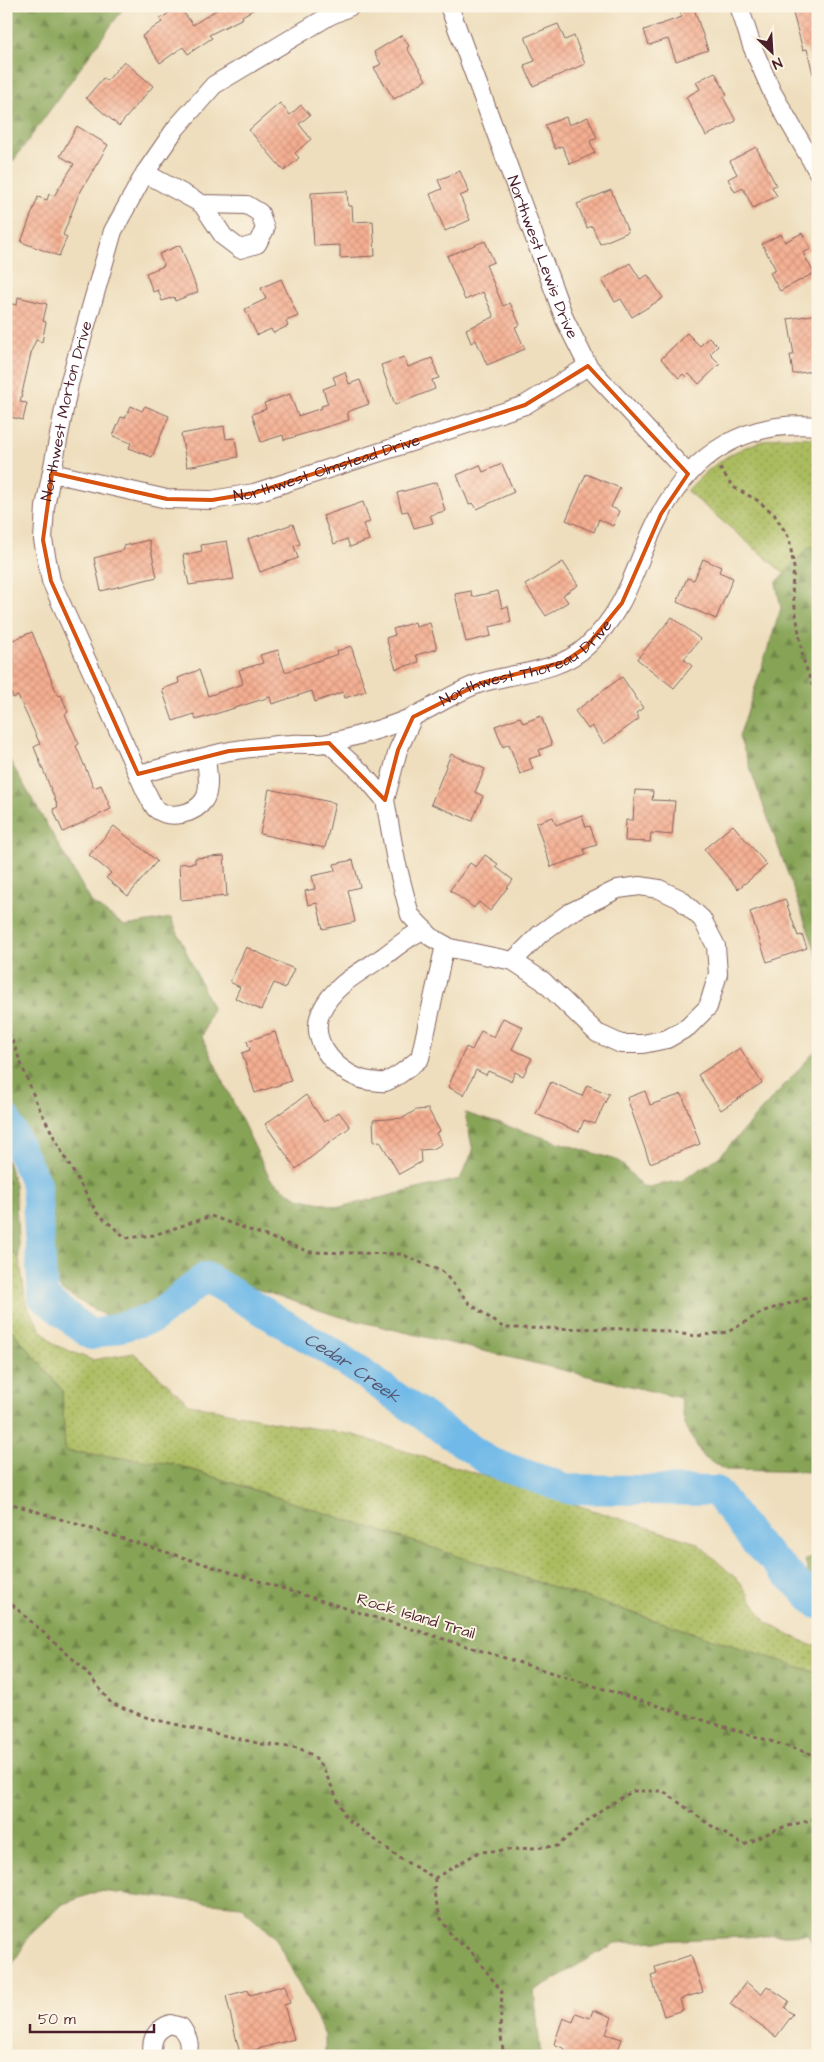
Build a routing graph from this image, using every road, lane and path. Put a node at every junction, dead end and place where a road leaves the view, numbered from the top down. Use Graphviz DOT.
graph roads {
  1 [pos="350,6"];
  2 [pos="449,6"];
  3 [pos="739,6"];
  4 [pos="818,172"];
  5 [pos="145,173"];
  6 [pos="202,204"];
  7 [pos="588,366"];
  8 [pos="818,426"];
  9 [pos="719,467"];
  10 [pos="52,473"];
  11 [pos="688,474"];
  12 [pos="818,701"];
  13 [pos="413,717"];
  14 [pos="329,743"];
  15 [pos="206,757"];
  16 [pos="138,774"];
  17 [pos="385,800"];
  18 [pos="425,930"];
  19 [pos="445,944"];
  20 [pos="513,962"];
  21 [pos="6,1025"];
  22 [pos="818,1295"];
  23 [pos="6,1502"];
  24 [pos="6,1599"];
  25 [pos="818,1756"];
  26 [pos="818,1818"];
  27 [pos="435,1878"];
  28 [pos="153,2056"];
  29 [pos="187,2056"];
  30 [pos="504,2056"];
  1 -- 5 [label="street, Northwest Morton Drive"];
  2 -- 7 [label="street, Northwest Lewis Drive"];
  3 -- 4 [label="street"];
  5 -- 6 [label="street"];
  5 -- 10 [label="street, Northwest Morton Drive"];
  7 -- 10 [label="street, Northwest Olmstead Drive"];
  7 -- 11 [label="street, Northwest Lewis Drive"];
  8 -- 11 [label="street, Northwest Thoreau Drive"];
  9 -- 12 [label="path"];
  10 -- 16 [label="street, Northwest Morton Drive"];
  11 -- 13 [label="street, Northwest Thoreau Drive"];
  13 -- 14 [label="street, Northwest Thoreau Drive"];
  13 -- 17 [label="street"];
  14 -- 15 [label="street, Northwest Thoreau Drive"];
  14 -- 17 [label="street"];
  15 -- 16 [label="street, Northwest Thoreau Drive"];
  15 -- 16 [label="street, Northwest Morton Drive"];
  17 -- 18 [label="street"];
  18 -- 19 [label="street"];
  18 -- 19 [label="street"];
  19 -- 20 [label="street"];
  20 -- 20 [label="street"];
  21 -- 22 [label="path"];
  23 -- 25 [label="path, Rock Island Trail"];
  24 -- 27 [label="path"];
  26 -- 27 [label="path"];
  27 -- 30 [label="path"];
  28 -- 29 [label="street"];
}
